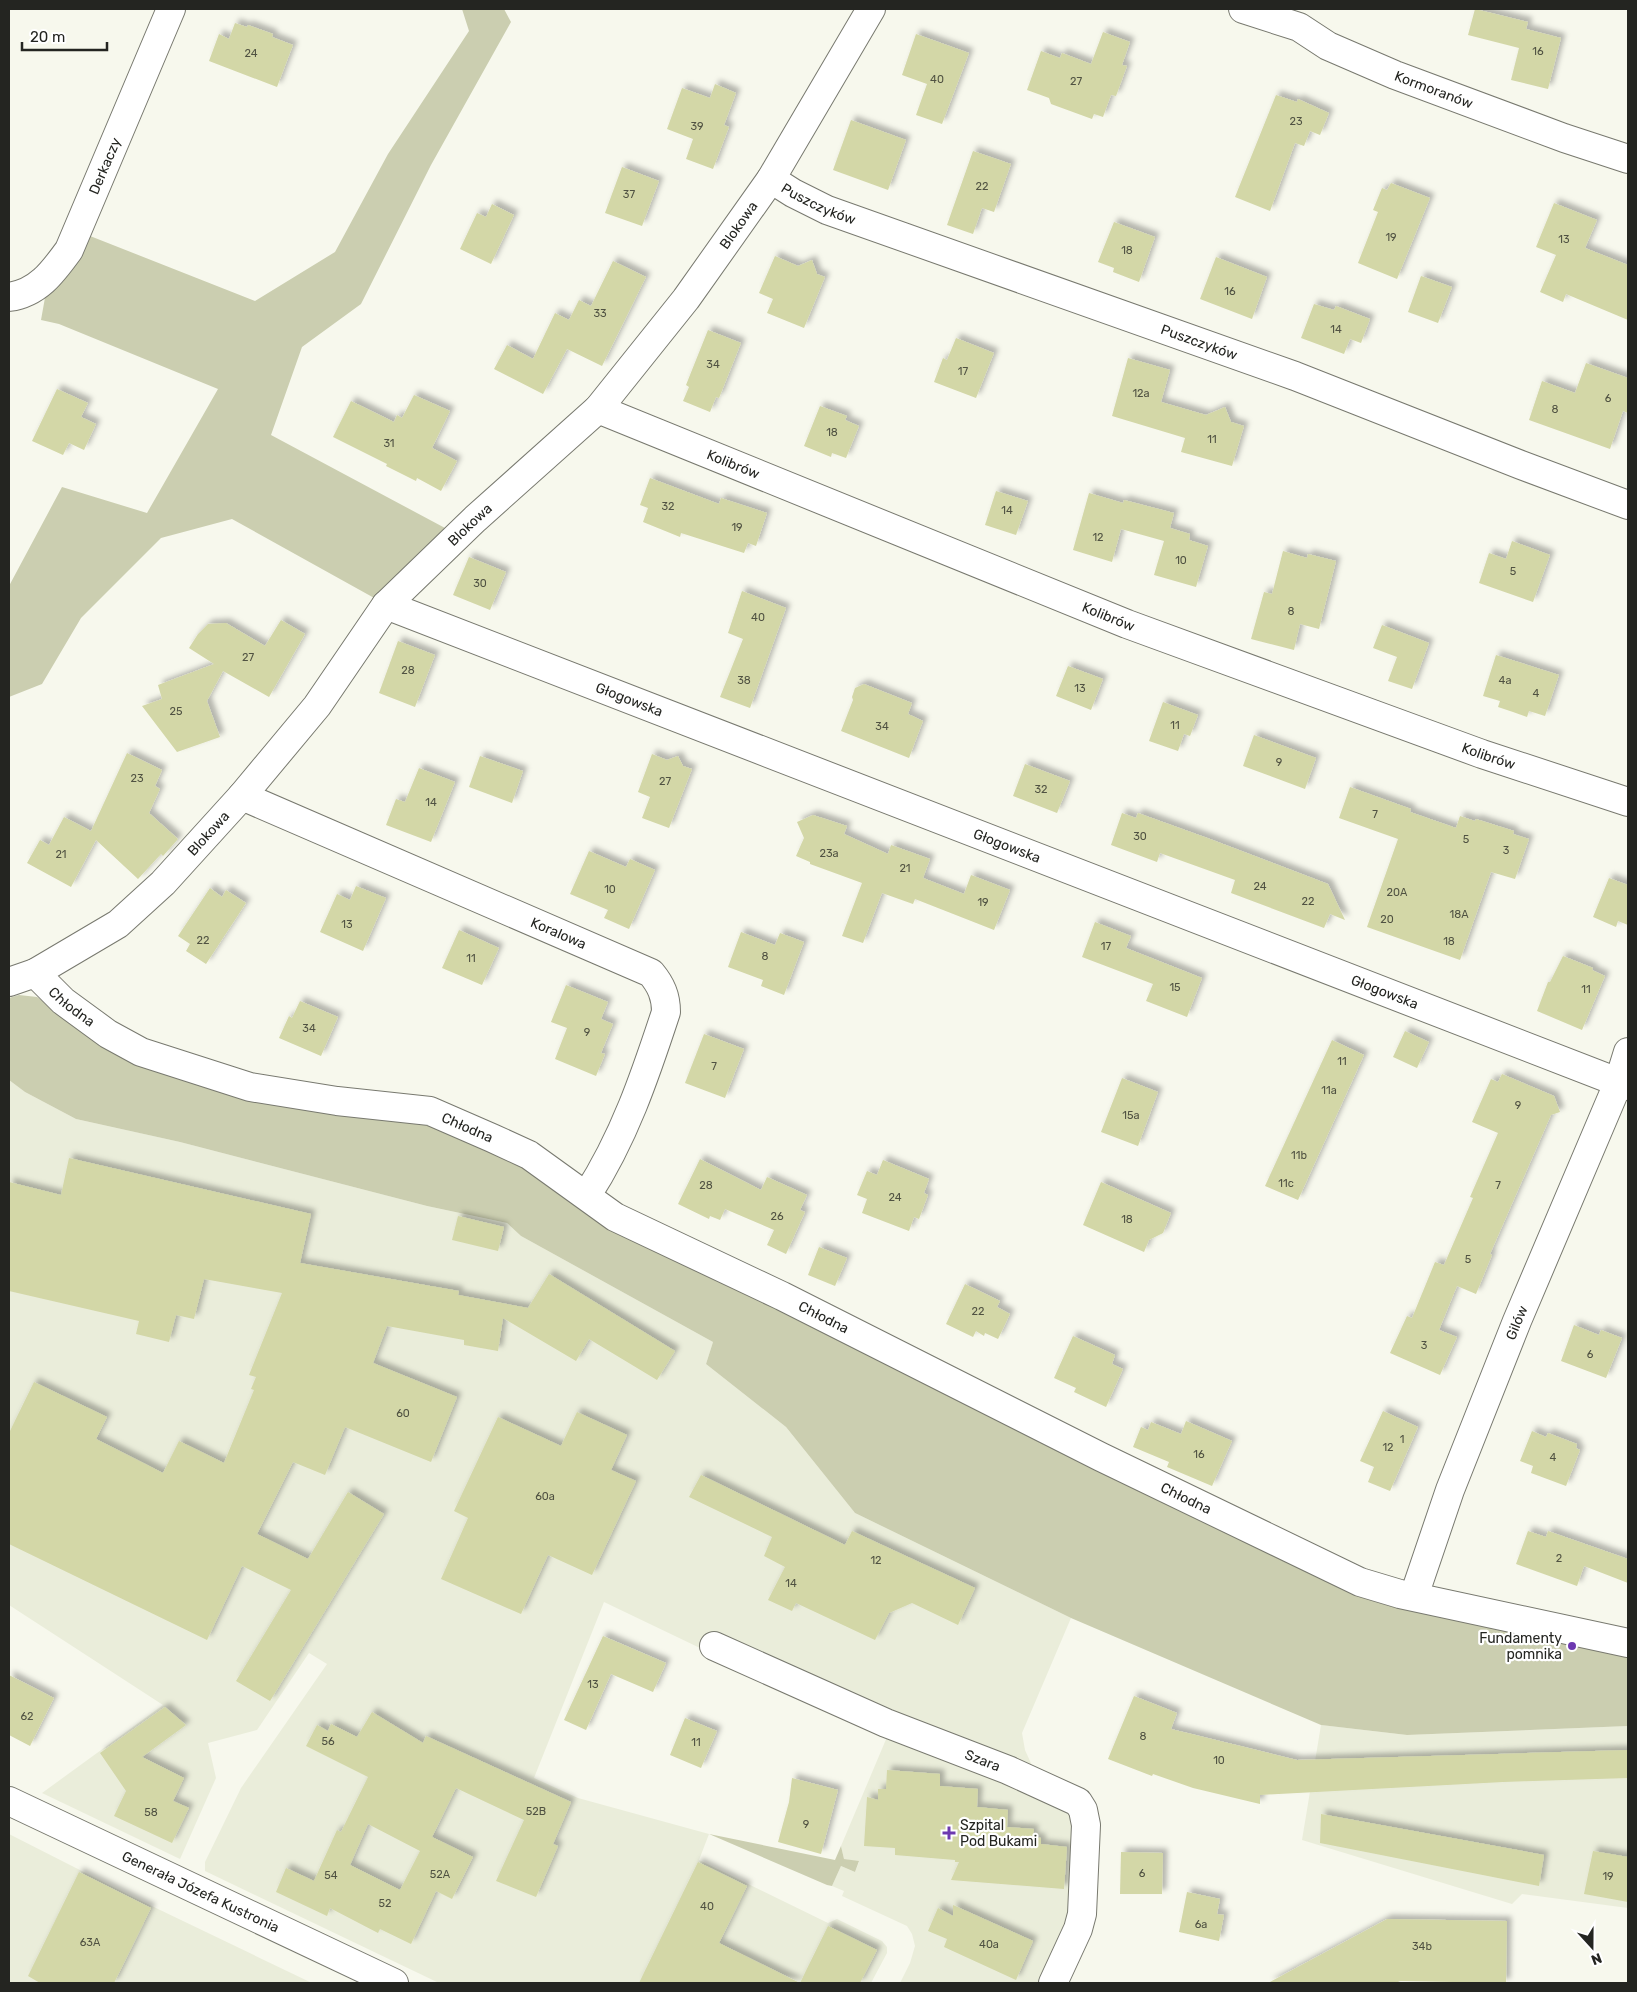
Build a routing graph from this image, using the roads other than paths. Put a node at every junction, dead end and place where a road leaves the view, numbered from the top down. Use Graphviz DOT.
graph roads {
  1 [pos="171,9"];
  2 [pos="871,9"];
  3 [pos="1243,9"];
  4 [pos="1302,18"];
  5 [pos="1628,159"];
  6 [pos="771,179"];
  7 [pos="9,297"];
  8 [pos="598,409"];
  9 [pos="1628,505"];
  10 [pos="386,605"];
  11 [pos="242,796"];
  12 [pos="1628,802"];
  13 [pos="36,973"];
  14 [pos="9,982"];
  15 [pos="1628,1052"];
  16 [pos="1624,1084"];
  17 [pos="587,1195"];
  18 [pos="1414,1596"];
  19 [pos="1628,1643"];
  20 [pos="714,1646"];
  21 [pos="9,1801"];
  22 [pos="394,1983"];
  23 [pos="1053,1983"];
  1 -- 7 [label="street, Derkaczy"];
  2 -- 6 [label="street, Blokowa"];
  3 -- 4 [label="street, Kormoranów"];
  4 -- 5 [label="street, Kormoranów"];
  6 -- 8 [label="street, Blokowa"];
  6 -- 9 [label="street, Puszczyków"];
  8 -- 10 [label="street, Blokowa"];
  8 -- 12 [label="street, Kolibrów"];
  10 -- 11 [label="street, Blokowa"];
  10 -- 16 [label="street, Głogowska"];
  11 -- 13 [label="street, Blokowa"];
  11 -- 17 [label="street, Koralowa"];
  13 -- 14 [label="street, Blokowa"];
  13 -- 17 [label="street, Chłodna"];
  15 -- 16 [label="street, Gilów"];
  16 -- 18 [label="street, Gilów"];
  17 -- 18 [label="street, Chłodna"];
  18 -- 19 [label="street, Chłodna"];
  20 -- 23 [label="street, Szara"];
  21 -- 22 [label="street, Generała Józefa Kustronia"];
}
